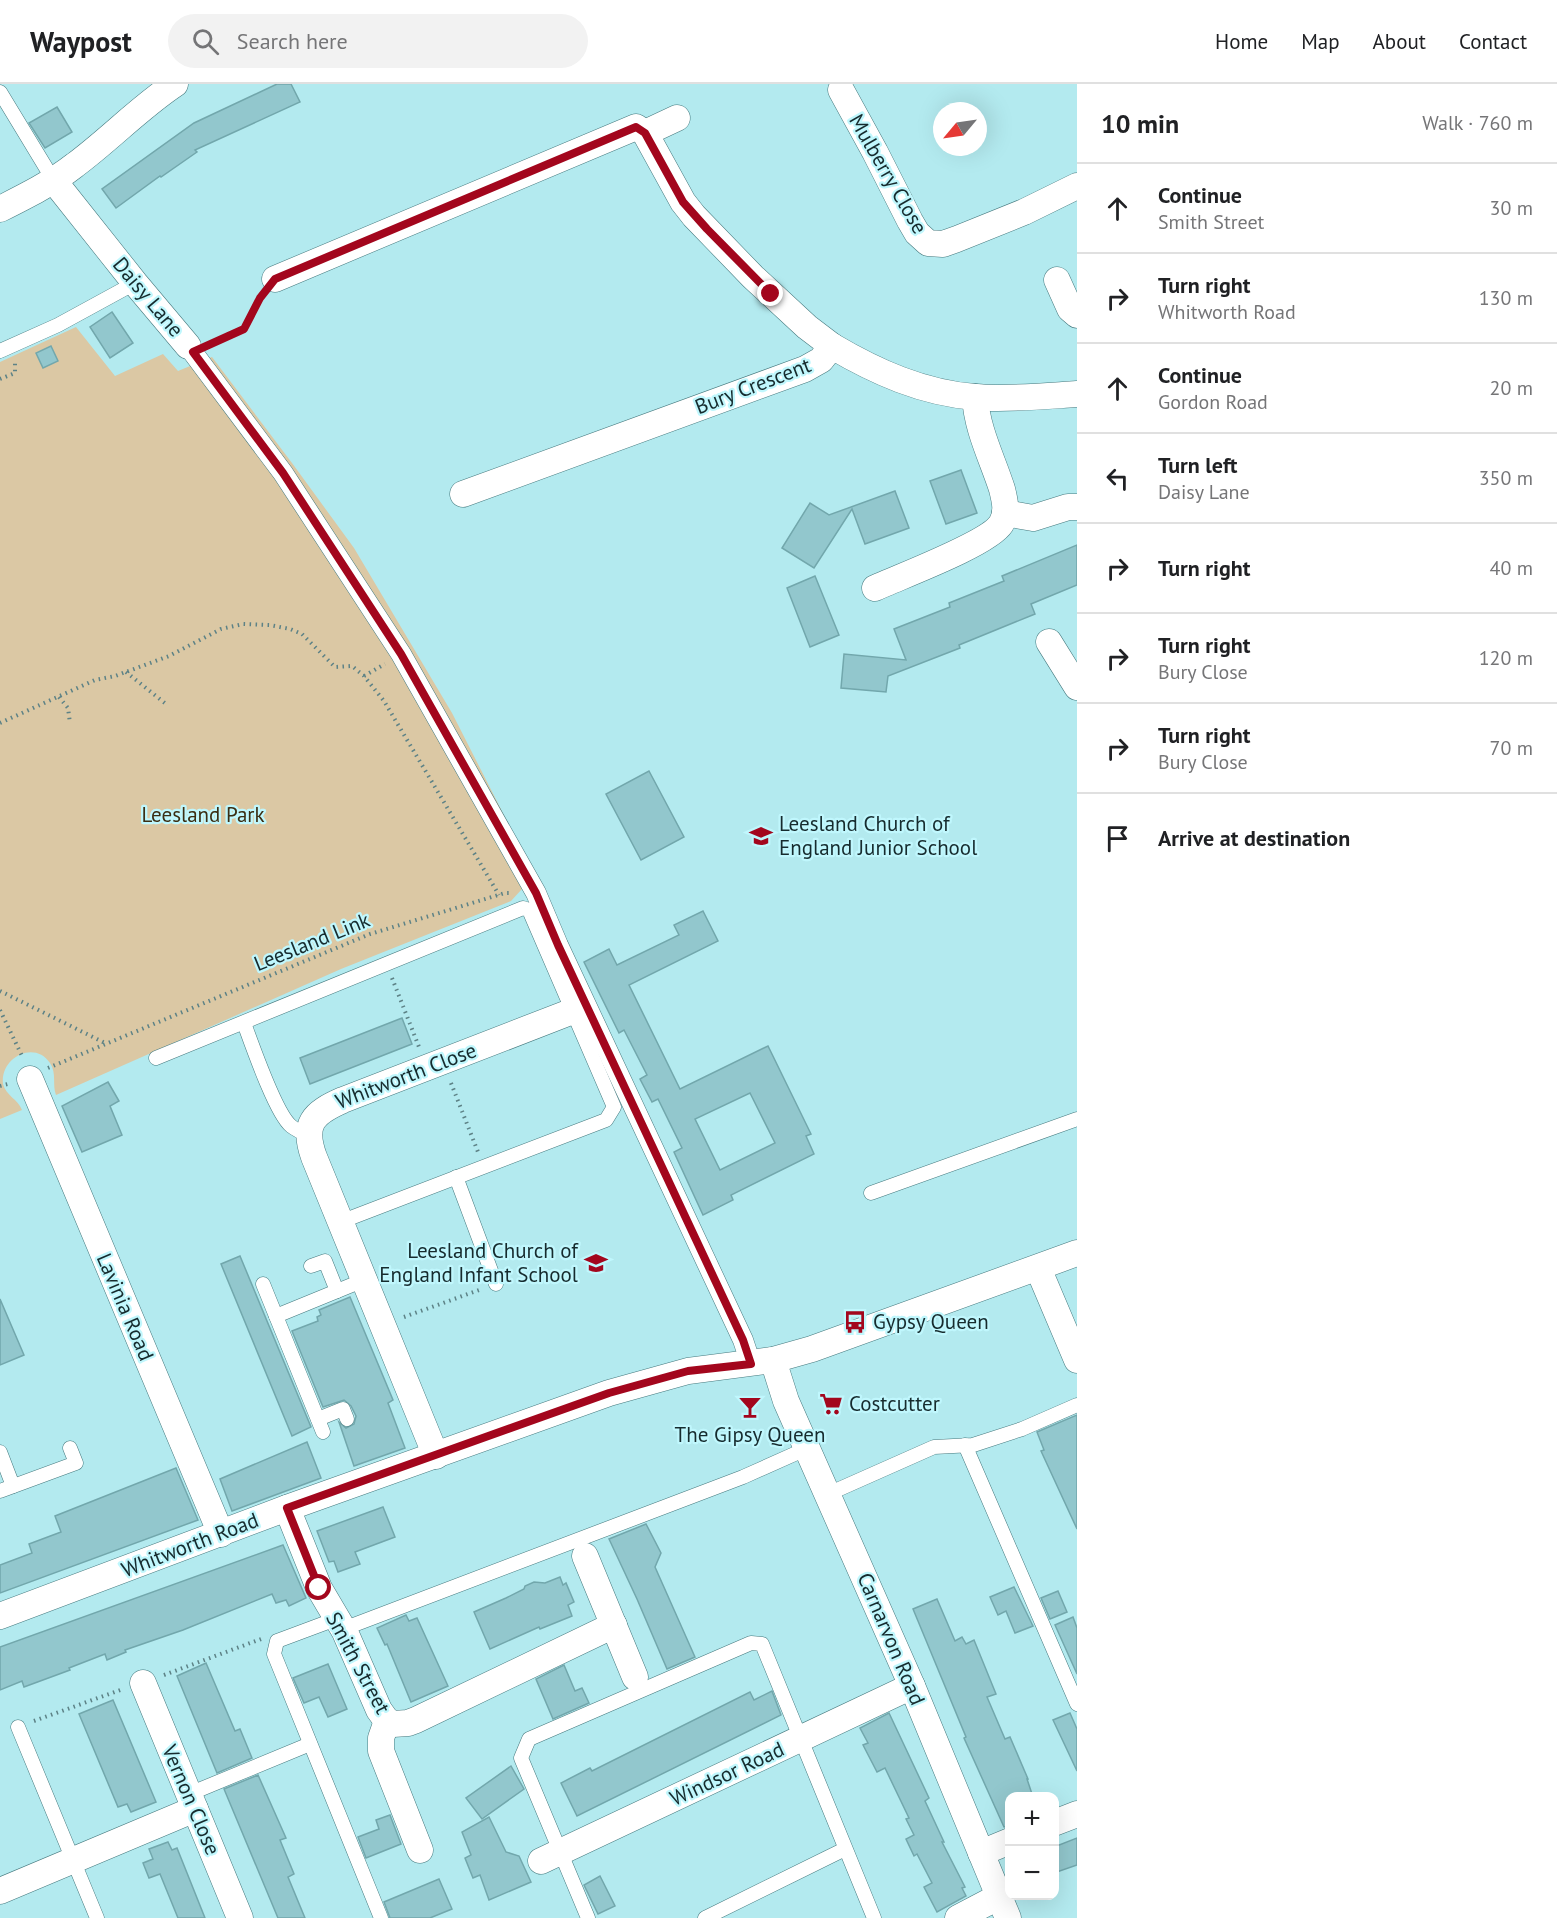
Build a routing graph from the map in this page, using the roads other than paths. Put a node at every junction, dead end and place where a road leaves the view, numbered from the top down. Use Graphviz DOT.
graph roads {
  1 [pos="175,84"];
  2 [pos="841,90"];
  3 [pos="0,92"];
  4 [pos="677,118"];
  5 [pos="645,133"];
  6 [pos="54,181"];
  7 [pos="1077,186"];
  8 [pos="0,209"];
  9 [pos="275,279"];
  10 [pos="1057,280"];
  11 [pos="135,283"];
  12 [pos="1077,315"];
  13 [pos="832,346"];
  14 [pos="191,349"];
  15 [pos="0,351"];
  16 [pos="1077,394"];
  17 [pos="975,397"];
  18 [pos="464,494"];
  19 [pos="1077,507"];
  20 [pos="1005,513"];
  21 [pos="875,588"];
  22 [pos="1049,642"];
  23 [pos="1077,687"];
  24 [pos="573,1011"];
  25 [pos="244,1023"];
  26 [pos="156,1058"];
  27 [pos="30,1079"];
  28 [pos="1077,1119"];
  29 [pos="308,1135"];
  30 [pos="456,1177"];
  31 [pos="871,1193"];
  32 [pos="340,1222"];
  33 [pos="1077,1253"];
  34 [pos="311,1266"];
  35 [pos="1038,1268"];
  36 [pos="364,1280"];
  37 [pos="263,1284"];
  38 [pos="496,1284"];
  39 [pos="337,1291"];
  40 [pos="276,1316"];
  41 [pos="1077,1360"];
  42 [pos="762,1362"];
  43 [pos="1077,1405"];
  44 [pos="347,1419"];
  45 [pos="965,1445"];
  46 [pos="70,1448"];
  47 [pos="808,1449"];
  48 [pos="0,1452"];
  49 [pos="436,1456"];
  50 [pos="7,1489"];
  51 [pos="828,1494"];
  52 [pos="287,1508"];
  53 [pos="221,1534"];
  54 [pos="585,1556"];
  55 [pos="0,1616"];
  56 [pos="339,1624"];
  57 [pos="614,1625"];
  58 [pos="635,1677"];
  59 [pos="143,1683"];
  60 [pos="912,1686"];
  61 [pos="1077,1704"];
  62 [pos="387,1721"];
  63 [pos="18,1727"];
  64 [pos="801,1738"];
  65 [pos="310,1744"];
  66 [pos="192,1802"];
  67 [pos="1077,1814"];
  68 [pos="1059,1821"];
  69 [pos="1005,1843"];
  70 [pos="845,1849"];
  71 [pos="420,1850"];
  72 [pos="981,1853"];
  73 [pos="552,1856"];
  74 [pos="72,1861"];
  75 [pos="0,1891"];
  76 [pos="1003,1907"];
  77 [pos="97,1918"];
  78 [pos="240,1918"];
  79 [pos="381,1918"];
  80 [pos="588,1918"];
  81 [pos="705,1918"];
  82 [pos="874,1918"];
  83 [pos="958,1918"];
  1 -- 6 [label="street"];
  2 -- 7 [label="street, Mulberry Close"];
  3 -- 6 [label="lane"];
  4 -- 5 [label="street"];
  5 -- 9 [label="street"];
  5 -- 13 [label="street"];
  6 -- 8 [label="street"];
  6 -- 11 [label="street, Daisy Lane"];
  10 -- 12 [label="street"];
  11 -- 14 [label="street, Daisy Lane"];
  11 -- 15 [label="lane"];
  13 -- 17 [label="street, Bury Crescent"];
  13 -- 18 [label="street, Bury Crescent"];
  14 -- 42 [label="street, Daisy Lane"];
  16 -- 17 [label="street, Bury Crescent"];
  17 -- 20 [label="street"];
  19 -- 20 [label="street"];
  20 -- 21 [label="street"];
  22 -- 23 [label="street"];
  24 -- 25 [label="lane"];
  24 -- 29 [label="street, Whitworth Close"];
  24 -- 30 [label="lane"];
  25 -- 26 [label="lane"];
  25 -- 29 [label="lane"];
  27 -- 53 [label="street, Lavinia Road"];
  28 -- 31 [label="lane"];
  29 -- 32 [label="street"];
  30 -- 32 [label="lane"];
  30 -- 38 [label="lane"];
  32 -- 36 [label="street"];
  33 -- 35 [label="street, Whitworth Road"];
  34 -- 39 [label="lane"];
  35 -- 41 [label="street"];
  35 -- 42 [label="street, Whitworth Road"];
  36 -- 39 [label="lane"];
  36 -- 49 [label="street"];
  37 -- 40 [label="lane"];
  39 -- 40 [label="lane"];
  40 -- 44 [label="lane"];
  42 -- 47 [label="street, Carnarvon Road"];
  42 -- 49 [label="street, Whitworth Road"];
  43 -- 45 [label="lane"];
  45 -- 51 [label="lane"];
  45 -- 61 [label="lane"];
  46 -- 50 [label="lane"];
  47 -- 51 [label="street, Carnarvon Road"];
  47 -- 56 [label="lane"];
  48 -- 50 [label="lane"];
  49 -- 52 [label="street, Whitworth Road"];
  51 -- 60 [label="street, Carnarvon Road"];
  52 -- 53 [label="street, Whitworth Road"];
  52 -- 56 [label="street, Smith Street"];
  53 -- 55 [label="street, Whitworth Road"];
  54 -- 57 [label="street"];
  56 -- 62 [label="street, Smith Street"];
  56 -- 65 [label="lane"];
  57 -- 58 [label="street"];
  57 -- 62 [label="street, Smith Street"];
  59 -- 66 [label="street, Vernon Close"];
  60 -- 64 [label="street, Windsor Road"];
  60 -- 72 [label="street, Carnarvon Road"];
  62 -- 71 [label="street"];
  63 -- 74 [label="lane"];
  64 -- 70 [label="lane"];
  64 -- 73 [label="street, Windsor Road"];
  64 -- 73 [label="lane"];
  65 -- 66 [label="lane"];
  65 -- 79 [label="lane"];
  66 -- 74 [label="street"];
  66 -- 78 [label="street, Vernon Close"];
  67 -- 68 [label="street"];
  69 -- 72 [label="street"];
  70 -- 81 [label="lane"];
  70 -- 82 [label="lane"];
  72 -- 76 [label="street, Carnarvon Road"];
  73 -- 80 [label="lane"];
  74 -- 75 [label="street"];
  74 -- 77 [label="lane"];
  76 -- 83 [label="street"];
}
